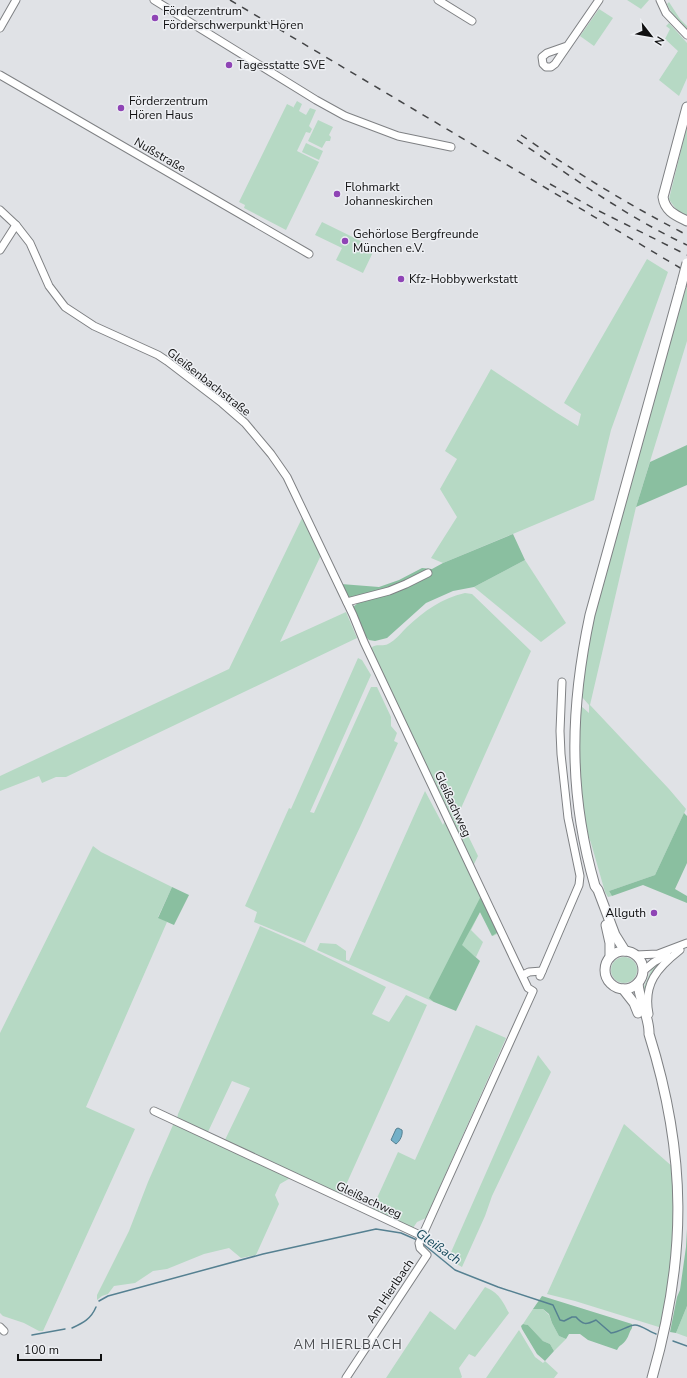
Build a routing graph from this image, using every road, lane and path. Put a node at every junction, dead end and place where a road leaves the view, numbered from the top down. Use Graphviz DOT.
graph roads {
  1 [pos="16,0"];
  2 [pos="154,0"];
  3 [pos="438,0"];
  4 [pos="598,0"];
  5 [pos="660,0"];
  6 [pos="472,21"];
  7 [pos="0,28"];
  8 [pos="687,35"];
  9 [pos="567,46"];
  10 [pos="0,75"];
  11 [pos="687,107"];
  12 [pos="450,147"];
  13 [pos="0,210"];
  14 [pos="687,221"];
  15 [pos="16,225"];
  16 [pos="0,250"];
  17 [pos="309,254"];
  18 [pos="687,263"];
  19 [pos="428,573"];
  20 [pos="347,602"];
  21 [pos="364,642"];
  22 [pos="562,682"];
  23 [pos="595,886"];
  24 [pos="687,943"];
  25 [pos="687,947"];
  26 [pos="680,950"];
  27 [pos="625,951"];
  28 [pos="636,955"];
  29 [pos="610,957"];
  30 [pos="643,971"];
  31 [pos="523,975"];
  32 [pos="638,983"];
  33 [pos="623,989"];
  34 [pos="649,1031"];
  35 [pos="154,1111"];
  36 [pos="421,1240"];
  37 [pos="346,1378"];
  38 [pos="652,1378"];
  1 -- 7 [label="street"];
  2 -- 12 [label="street"];
  3 -- 6 [label="street"];
  4 -- 9 [label="street"];
  5 -- 8 [label="street"];
  10 -- 17 [label="street, Nußstraße"];
  11 -- 14 [label="main road"];
  13 -- 15 [label="street, Gleißenbachstraße"];
  15 -- 16 [label="street"];
  15 -- 20 [label="street, Gleißenbachstraße"];
  18 -- 23 [label="main road, bridge"];
  19 -- 20 [label="street"];
  20 -- 21 [label="street, Gleißenbachstraße"];
  21 -- 31 [label="street, Gleißachweg"];
  22 -- 31 [label="street"];
  23 -- 27 [label="main road"];
  23 -- 29 [label="main road"];
  24 -- 28 [label="street"];
  25 -- 26 [label="street"];
  26 -- 30 [label="street"];
  26 -- 34 [label="street"];
  27 -- 28 [label="main road"];
  27 -- 29 [label="main road"];
  28 -- 30 [label="main road"];
  29 -- 33 [label="main road"];
  30 -- 32 [label="main road"];
  31 -- 36 [label="street, Gleißachweg"];
  32 -- 33 [label="main road"];
  32 -- 34 [label="main road"];
  33 -- 34 [label="main road"];
  34 -- 38 [label="main road"];
  35 -- 36 [label="street, Gleißachweg"];
  36 -- 37 [label="street, Am Hierlbach"];
}
